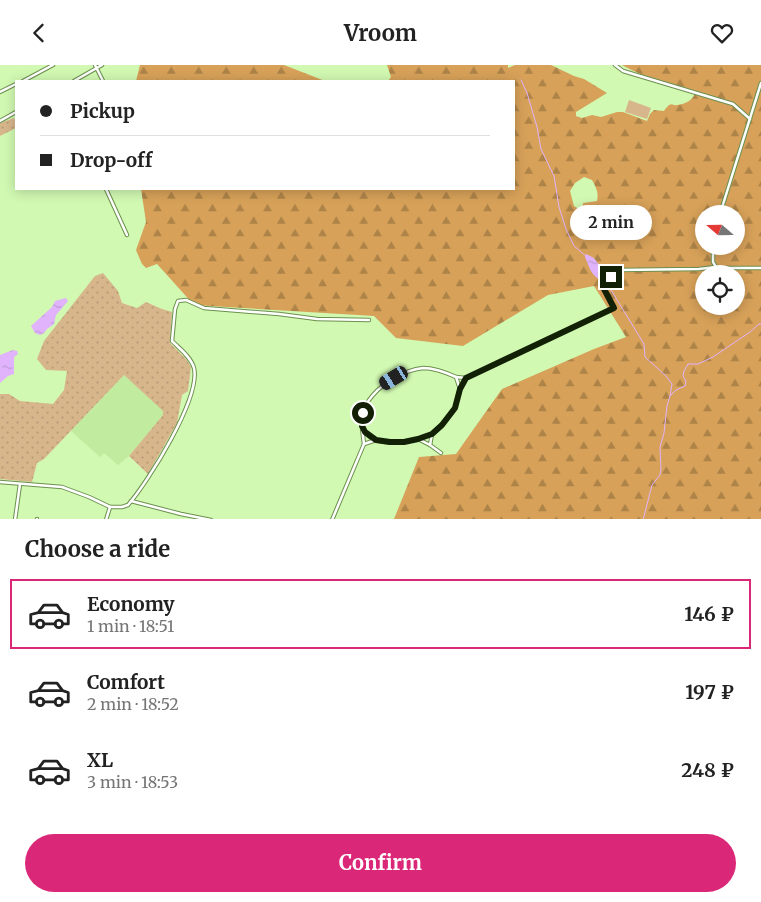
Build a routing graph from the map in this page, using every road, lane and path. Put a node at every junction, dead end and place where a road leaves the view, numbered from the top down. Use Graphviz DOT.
graph roads {
  1 [pos="53,65"];
  2 [pos="102,65"];
  3 [pos="615,65"];
  4 [pos="96,67"];
  5 [pos="25,80"];
  6 [pos="76,80"];
  7 [pos="102,80"];
  8 [pos="761,83"];
  9 [pos="15,84"];
  10 [pos="0,92"];
  11 [pos="15,113"];
  12 [pos="750,119"];
  13 [pos="0,121"];
  14 [pos="106,190"];
  15 [pos="723,205"];
  16 [pos="127,235"];
  17 [pos="745,268"];
  18 [pos="761,268"];
  19 [pos="695,269"];
  20 [pos="369,320"];
  21 [pos="456,377"];
  22 [pos="466,378"];
  23 [pos="460,389"];
  24 [pos="362,426"];
  25 [pos="432,434"];
  26 [pos="418,439"];
  27 [pos="376,440"];
  28 [pos="364,444"];
  29 [pos="430,445"];
  30 [pos="441,453"];
  31 [pos="0,482"];
  32 [pos="20,484"];
  33 [pos="131,501"];
  34 [pos="110,507"];
  35 [pos="180,514"];
  36 [pos="15,519"];
  37 [pos="106,519"];
  38 [pos="180,519"];
  39 [pos="211,519"];
  40 [pos="332,519"];
  1 -- 5 [label="street"];
  2 -- 4 [label="street"];
  3 -- 12 [label="street"];
  4 -- 6 [label="street"];
  4 -- 7 [label="street"];
  8 -- 12 [label="street"];
  9 -- 10 [label="street"];
  11 -- 13 [label="street"];
  12 -- 15 [label="street"];
  14 -- 16 [label="street"];
  17 -- 18 [label="street"];
  19 -- 22 [label="street"];
  20 -- 33 [label="street"];
  21 -- 22 [label="street"];
  21 -- 23 [label="street"];
  21 -- 24 [label="street"];
  22 -- 23 [label="street"];
  23 -- 25 [label="street"];
  24 -- 27 [label="street"];
  24 -- 28 [label="street"];
  25 -- 26 [label="street"];
  25 -- 29 [label="street"];
  26 -- 27 [label="street"];
  26 -- 29 [label="street"];
  27 -- 28 [label="street"];
  28 -- 40 [label="street"];
  29 -- 30 [label="street"];
  31 -- 32 [label="street"];
  32 -- 34 [label="street"];
  32 -- 36 [label="street"];
  33 -- 34 [label="street"];
  33 -- 35 [label="street"];
  34 -- 37 [label="street"];
  35 -- 38 [label="street"];
  35 -- 39 [label="street"];
}
